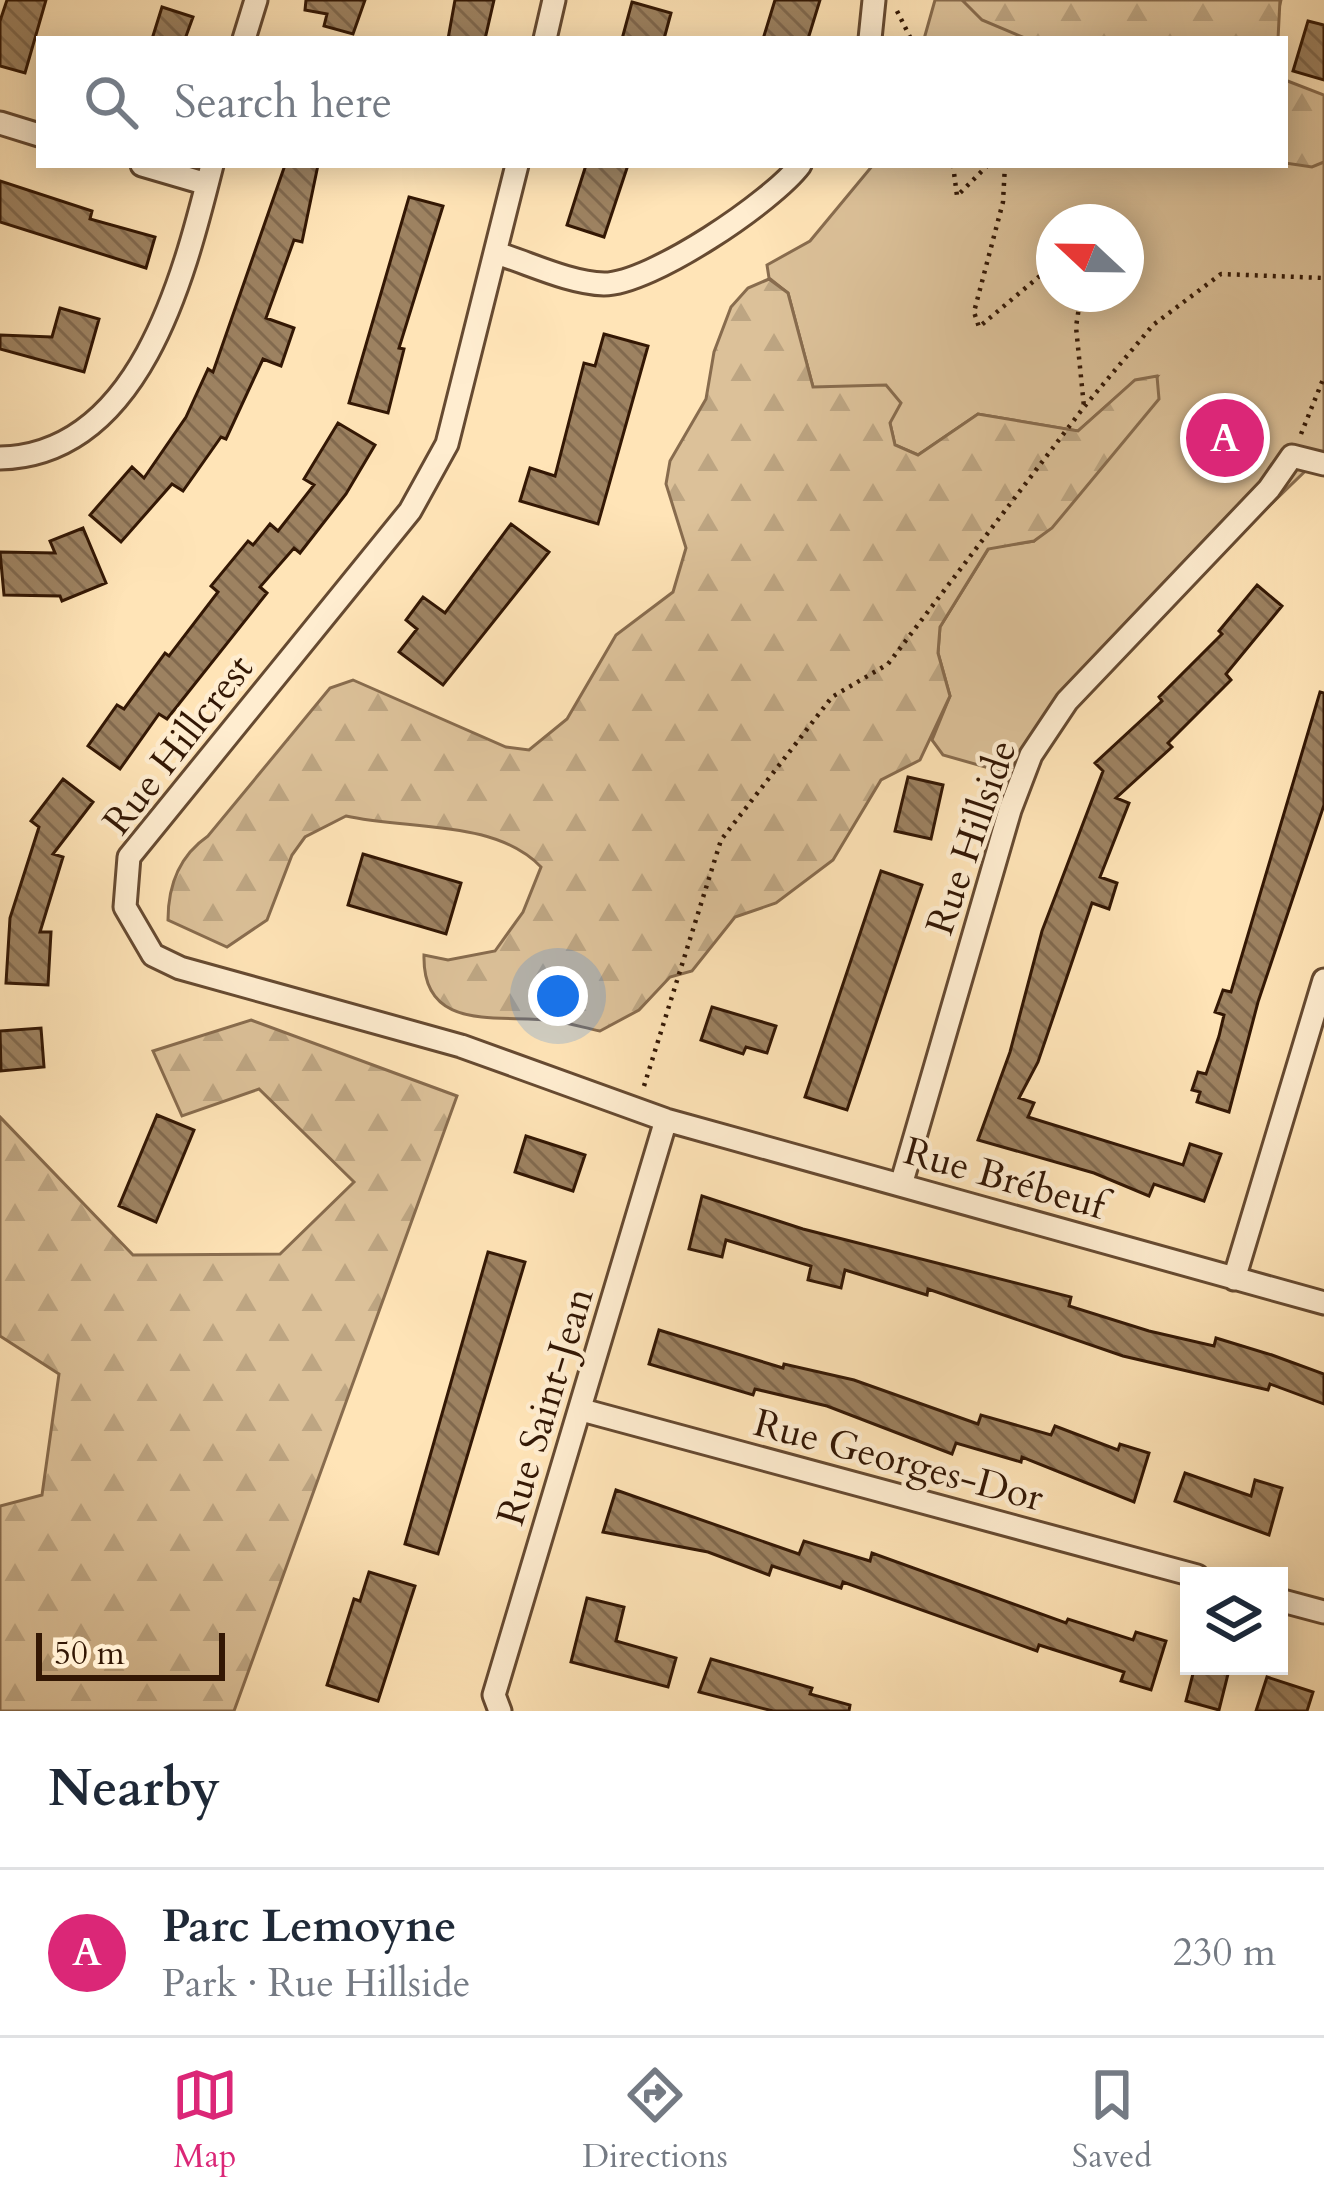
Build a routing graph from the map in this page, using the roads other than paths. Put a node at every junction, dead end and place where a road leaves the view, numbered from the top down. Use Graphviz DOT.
graph roads {
  1 [pos="256,0"];
  2 [pos="554,0"];
  3 [pos="874,0"];
  4 [pos="245,36"];
  5 [pos="546,36"];
  6 [pos="870,36"];
  7 [pos="0,123"];
  8 [pos="36,134"];
  9 [pos="164,168"];
  10 [pos="516,168"];
  11 [pos="798,168"];
  12 [pos="209,174"];
  13 [pos="496,253"];
  14 [pos="0,458"];
  15 [pos="1324,464"];
  16 [pos="1324,980"];
  17 [pos="666,1120"];
  18 [pos="901,1185"];
  19 [pos="1234,1279"];
  20 [pos="1324,1304"];
  21 [pos="582,1410"];
  22 [pos="1180,1571"];
  23 [pos="1288,1602"];
  24 [pos="1324,1612"];
  25 [pos="500,1711"];
  1 -- 4 [label="street"];
  2 -- 5 [label="street"];
  3 -- 6 [label="street"];
  7 -- 8 [label="street"];
  9 -- 12 [label="street"];
  10 -- 13 [label="street, Rue Hillcrest"];
  11 -- 13 [label="street"];
  12 -- 14 [label="street"];
  13 -- 17 [label="street, Rue Hillcrest"];
  15 -- 18 [label="street, Rue Hillside"];
  16 -- 19 [label="street"];
  17 -- 18 [label="street, Rue Brébeuf"];
  17 -- 21 [label="street, Rue Saint-Jean"];
  18 -- 19 [label="street, Rue Brébeuf"];
  19 -- 20 [label="street, Rue Brébeuf"];
  21 -- 22 [label="street, Rue Georges-Dor"];
  21 -- 25 [label="street, Rue Saint-Jean"];
  23 -- 24 [label="street"];
}
